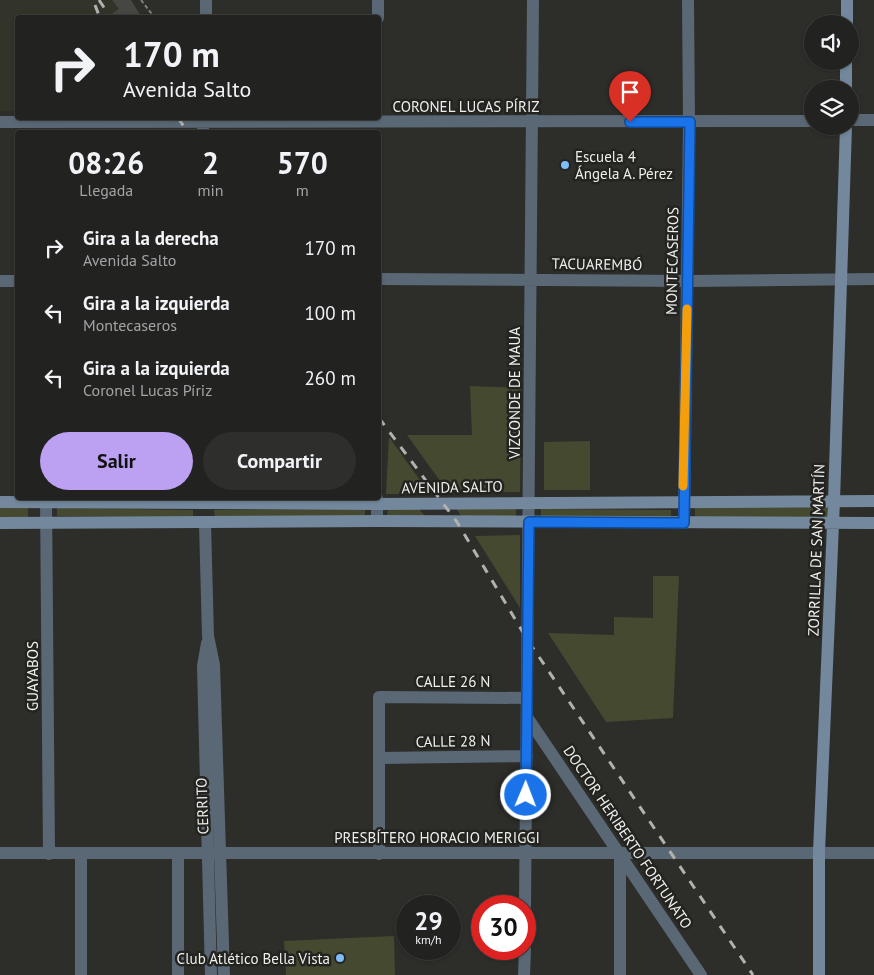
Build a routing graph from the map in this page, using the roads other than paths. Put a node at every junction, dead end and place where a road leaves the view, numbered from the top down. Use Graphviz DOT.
graph roads {
  1 [pos="206,0"];
  2 [pos="378,0"];
  3 [pos="533,0"];
  4 [pos="688,0"];
  5 [pos="847,0"];
  6 [pos="206,15"];
  7 [pos="378,15"];
  8 [pos="847,15"];
  9 [pos="859,120"];
  10 [pos="874,120"];
  11 [pos="804,121"];
  12 [pos="0,122"];
  13 [pos="532,122"];
  14 [pos="690,122"];
  15 [pos="203,124"];
  16 [pos="377,124"];
  17 [pos="41,127"];
  18 [pos="846,135"];
  19 [pos="381,279"];
  20 [pos="531,279"];
  21 [pos="842,279"];
  22 [pos="874,279"];
  23 [pos="0,281"];
  24 [pos="688,281"];
  25 [pos="15,282"];
  26 [pos="46,500"];
  27 [pos="205,500"];
  28 [pos="377,501"];
  29 [pos="834,501"];
  30 [pos="874,501"];
  31 [pos="0,502"];
  32 [pos="529,502"];
  33 [pos="683,502"];
  34 [pos="377,521"];
  35 [pos="529,522"];
  36 [pos="0,523"];
  37 [pos="46,523"];
  38 [pos="205,523"];
  39 [pos="684,523"];
  40 [pos="833,523"];
  41 [pos="874,523"];
  42 [pos="527,698"];
  43 [pos="528,717"];
  44 [pos="527,756"];
  45 [pos="379,758"];
  46 [pos="178,852"];
  47 [pos="214,852"];
  48 [pos="819,852"];
  49 [pos="0,853"];
  50 [pos="526,853"];
  51 [pos="874,853"];
  52 [pos="49,854"];
  53 [pos="81,854"];
  54 [pos="379,854"];
  55 [pos="620,854"];
  56 [pos="525,895"];
  57 [pos="524,960"];
  58 [pos="81,975"];
  59 [pos="178,975"];
  60 [pos="211,975"];
  61 [pos="224,975"];
  62 [pos="524,975"];
  63 [pos="620,975"];
  64 [pos="701,975"];
  65 [pos="819,975"];
  1 -- 6 [label="street"];
  2 -- 7 [label="street"];
  3 -- 13 [label="street, VIZCONDE DE MAUA"];
  4 -- 14 [label="street, MONTECASEROS"];
  5 -- 8 [label="street"];
  9 -- 10 [label="street"];
  11 -- 14 [label="street, CORONEL LUCAS PÍRIZ"];
  12 -- 17 [label="street, CORONEL LUCAS PÍRIZ"];
  13 -- 14 [label="street, CORONEL LUCAS PÍRIZ"];
  13 -- 16 [label="street, CORONEL LUCAS PÍRIZ"];
  13 -- 20 [label="street, VIZCONDE DE MAUA"];
  14 -- 24 [label="street, MONTECASEROS"];
  15 -- 16 [label="street, CORONEL LUCAS PÍRIZ"];
  15 -- 17 [label="street, CORONEL LUCAS PÍRIZ"];
  18 -- 21 [label="street, ZORRILLA DE SAN MARTÍN"];
  19 -- 20 [label="street, TACUAREMBÓ"];
  20 -- 24 [label="street, TACUAREMBÓ"];
  20 -- 32 [label="street, VIZCONDE DE MAUA"];
  21 -- 22 [label="street, TACUAREMBÓ"];
  21 -- 24 [label="street, TACUAREMBÓ"];
  21 -- 29 [label="street, ZORRILLA DE SAN MARTÍN"];
  23 -- 25 [label="street"];
  24 -- 33 [label="street, MONTECASEROS"];
  26 -- 27 [label="street, AVENIDA SALTO"];
  26 -- 31 [label="street, AVENIDA SALTO"];
  26 -- 37 [label="street, GUAYABOS"];
  27 -- 28 [label="street, AVENIDA SALTO"];
  27 -- 38 [label="street, CERRITO"];
  28 -- 32 [label="street, AVENIDA SALTO"];
  28 -- 34 [label="street"];
  29 -- 30 [label="street, AVENIDA SALTO"];
  29 -- 33 [label="street, AVENIDA SALTO"];
  29 -- 40 [label="street, ZORRILLA DE SAN MARTÍN"];
  32 -- 33 [label="street, AVENIDA SALTO"];
  32 -- 35 [label="street, VIZCONDE DE MAUA"];
  33 -- 39 [label="street, MONTECASEROS"];
  34 -- 35 [label="street"];
  34 -- 38 [label="street"];
  35 -- 39 [label="street"];
  35 -- 42 [label="street, VIZCONDE DE MAUA"];
  36 -- 37 [label="street"];
  37 -- 38 [label="street"];
  37 -- 52 [label="street, GUAYABOS"];
  38 -- 47 [label="street, CERRITO"];
  39 -- 40 [label="street"];
  40 -- 41 [label="street"];
  40 -- 48 [label="street, ZORRILLA DE SAN MARTÍN"];
  42 -- 43 [label="street, VIZCONDE DE MAUA"];
  42 -- 45 [label="street, CALLE 26 N"];
  43 -- 44 [label="street, VIZCONDE DE MAUA"];
  43 -- 55 [label="street, DOCTOR HERIBERTO FORTUNATO"];
  44 -- 45 [label="street, CALLE 28 N"];
  44 -- 50 [label="street, VIZCONDE DE MAUA"];
  45 -- 54 [label="street"];
  46 -- 47 [label="street, PRESBÍTERO HORACIO MERIGGI"];
  46 -- 53 [label="street, PRESBÍTERO HORACIO MERIGGI"];
  46 -- 59 [label="street"];
  47 -- 54 [label="street, PRESBÍTERO HORACIO MERIGGI"];
  47 -- 60 [label="street, CERRITO"];
  47 -- 61 [label="street, CERRITO"];
  48 -- 51 [label="street, PRESBÍTERO HORACIO MERIGGI"];
  48 -- 55 [label="street, PRESBÍTERO HORACIO MERIGGI"];
  48 -- 65 [label="street, ZORRILLA DE SAN MARTÍN"];
  49 -- 52 [label="street, PRESBÍTERO HORACIO MERIGGI"];
  50 -- 54 [label="street, PRESBÍTERO HORACIO MERIGGI"];
  50 -- 55 [label="street, PRESBÍTERO HORACIO MERIGGI"];
  50 -- 56 [label="street, VIZCONDE DE MAUA"];
  52 -- 53 [label="street, PRESBÍTERO HORACIO MERIGGI"];
  53 -- 58 [label="street"];
  55 -- 63 [label="street"];
  55 -- 64 [label="street, DOCTOR HERIBERTO FORTUNATO"];
  57 -- 62 [label="street"];
}
